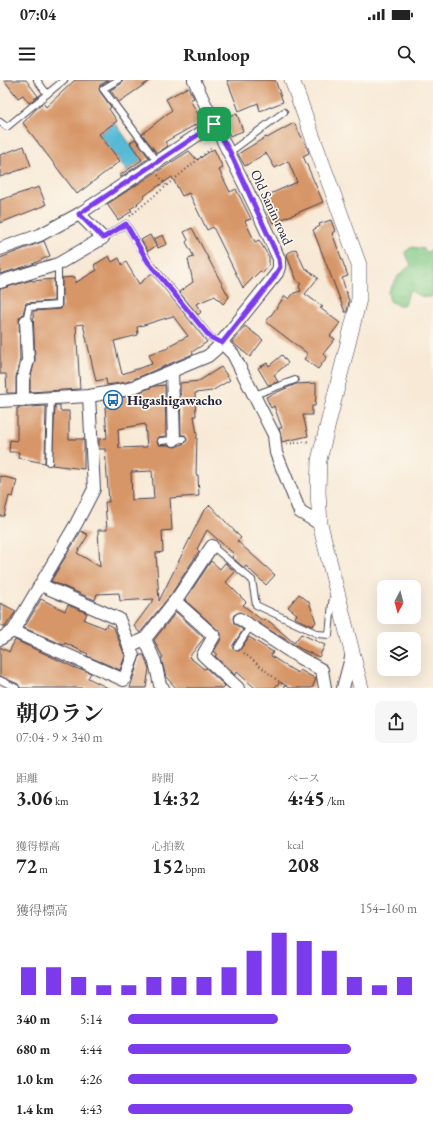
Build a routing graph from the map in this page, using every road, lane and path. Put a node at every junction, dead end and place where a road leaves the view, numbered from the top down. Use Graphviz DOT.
graph roads {
  1 [pos="37,80"];
  2 [pos="64,80"];
  3 [pos="118,80"];
  4 [pos="194,80"];
  5 [pos="292,80"];
  6 [pos="47,94"];
  7 [pos="284,112"];
  8 [pos="0,122"];
  9 [pos="214,124"];
  10 [pos="223,140"];
  11 [pos="230,152"];
  12 [pos="158,161"];
  13 [pos="79,214"];
  14 [pos="126,224"];
  15 [pos="103,238"];
  16 [pos="0,249"];
  17 [pos="58,264"];
  18 [pos="0,282"];
  19 [pos="26,321"];
  20 [pos="222,343"];
  21 [pos="172,372"];
  22 [pos="295,380"];
  23 [pos="254,395"];
  24 [pos="89,396"];
  25 [pos="50,398"];
  26 [pos="23,400"];
  27 [pos="0,401"];
  28 [pos="179,439"];
  29 [pos="162,441"];
  30 [pos="323,443"];
  31 [pos="275,445"];
  32 [pos="48,462"];
  33 [pos="320,524"];
  34 [pos="212,546"];
  35 [pos="41,585"];
  36 [pos="336,590"];
  37 [pos="175,602"];
  38 [pos="240,619"];
  39 [pos="250,627"];
  40 [pos="6,634"];
  41 [pos="145,639"];
  42 [pos="129,646"];
  43 [pos="237,647"];
  44 [pos="352,654"];
  45 [pos="0,680"];
  46 [pos="16,688"];
  47 [pos="163,688"];
  48 [pos="238,688"];
  49 [pos="287,688"];
  50 [pos="325,688"];
  51 [pos="343,688"];
  52 [pos="361,688"];
  1 -- 6 [label="lane"];
  2 -- 6 [label="lane"];
  3 -- 12 [label="lane"];
  4 -- 9 [label="street, Old Sanin road"];
  5 -- 30 [label="street"];
  6 -- 8 [label="lane"];
  7 -- 11 [label="lane"];
  9 -- 10 [label="street, Old Sanin road"];
  9 -- 12 [label="street"];
  10 -- 11 [label="street, Old Sanin road"];
  10 -- 14 [label="path"];
  11 -- 20 [label="street, Old Sanin road"];
  12 -- 13 [label="street"];
  13 -- 15 [label="street"];
  13 -- 16 [label="street"];
  14 -- 15 [label="lane"];
  14 -- 20 [label="lane"];
  15 -- 17 [label="street"];
  17 -- 18 [label="street"];
  17 -- 19 [label="lane"];
  19 -- 26 [label="street"];
  20 -- 21 [label="street, Old Sanin road"];
  20 -- 23 [label="street"];
  21 -- 24 [label="street, Old Sanin road"];
  21 -- 28 [label="street"];
  22 -- 23 [label="lane"];
  23 -- 31 [label="street"];
  24 -- 25 [label="street, Old Sanin road"];
  24 -- 35 [label="street"];
  25 -- 26 [label="street, Old Sanin road"];
  25 -- 32 [label="lane"];
  26 -- 27 [label="street, Old Sanin road"];
  28 -- 29 [label="lane"];
  30 -- 31 [label="path"];
  30 -- 33 [label="street"];
  31 -- 33 [label="street"];
  33 -- 36 [label="street"];
  34 -- 36 [label="lane"];
  34 -- 37 [label="street"];
  35 -- 40 [label="street"];
  35 -- 42 [label="street"];
  36 -- 44 [label="street"];
  37 -- 41 [label="street"];
  37 -- 48 [label="street"];
  38 -- 39 [label="street"];
  39 -- 43 [label="lane"];
  39 -- 50 [label="street"];
  40 -- 42 [label="street"];
  41 -- 42 [label="street"];
  41 -- 47 [label="street"];
  43 -- 49 [label="path"];
  44 -- 51 [label="street"];
  44 -- 52 [label="street"];
  45 -- 46 [label="lane"];
}
